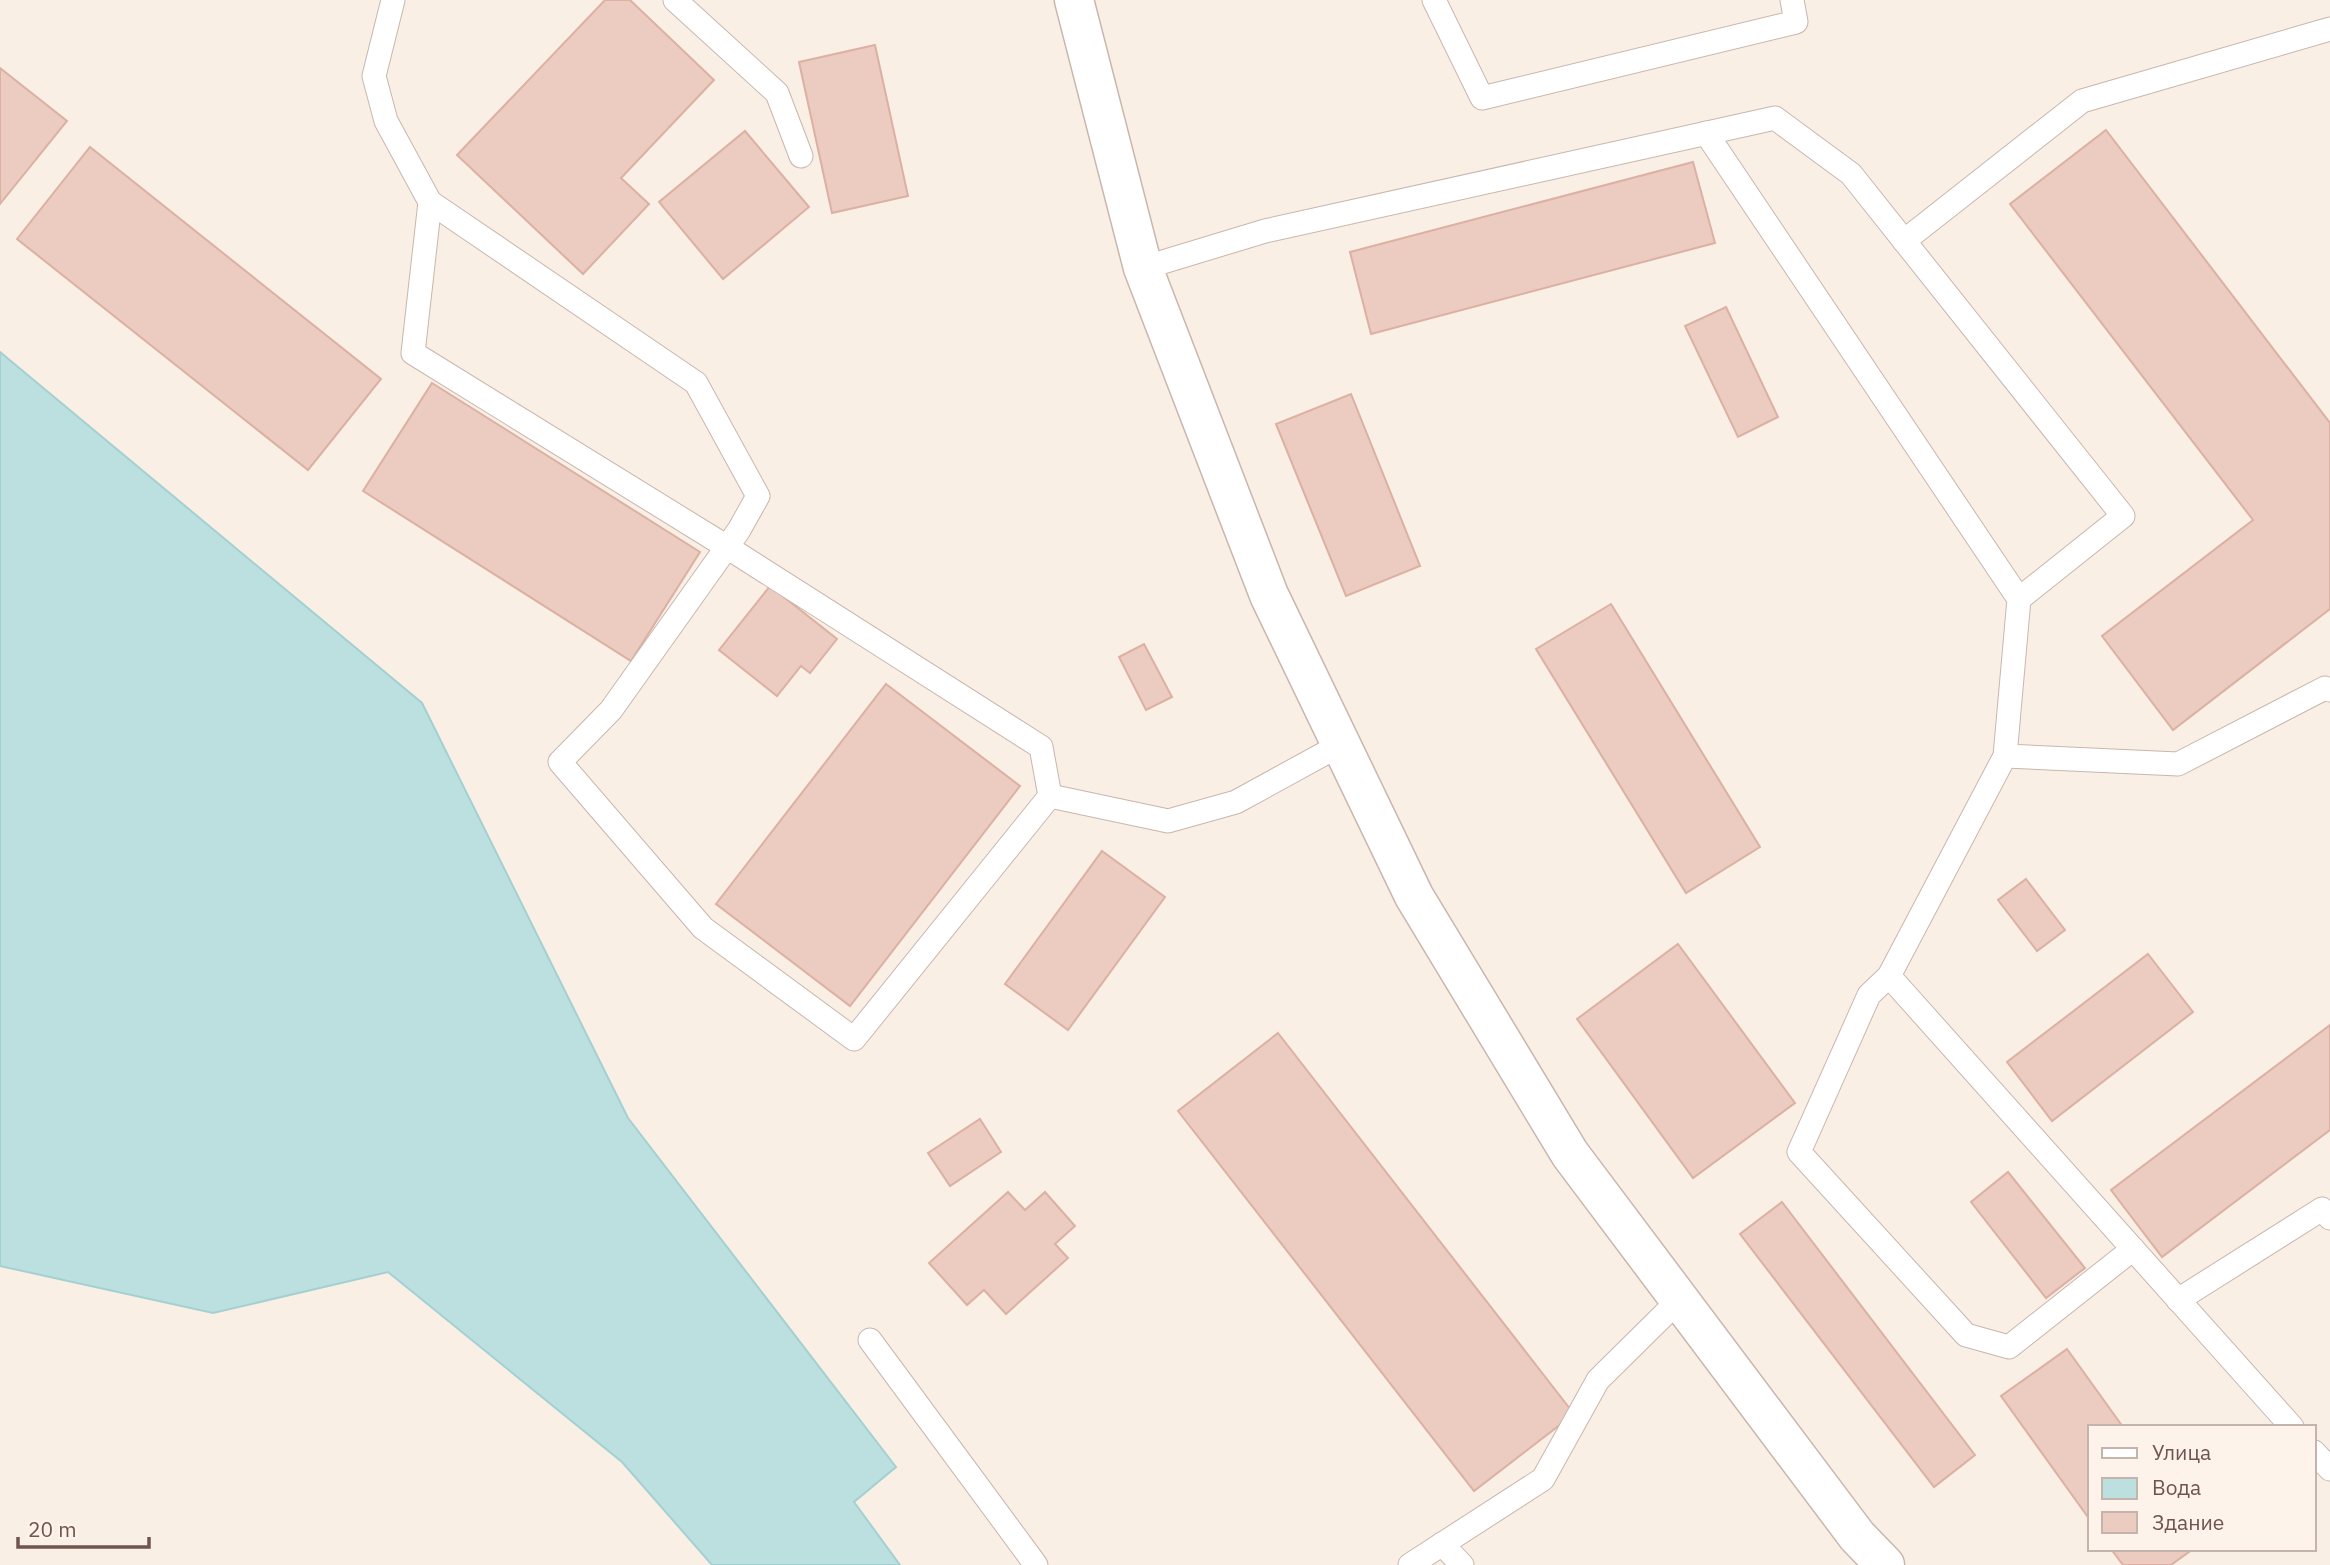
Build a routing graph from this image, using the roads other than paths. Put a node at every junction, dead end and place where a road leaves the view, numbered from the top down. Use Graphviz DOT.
graph roads {
  1 [pos="393,0"];
  2 [pos="675,0"];
  3 [pos="1434,0"];
  4 [pos="1792,0"];
  5 [pos="1080,2"];
  6 [pos="2330,29"];
  7 [pos="1706,133"];
  8 [pos="801,156"];
  9 [pos="430,202"];
  10 [pos="1904,241"];
  11 [pos="1143,268"];
  12 [pos="727,547"];
  13 [pos="2019,599"];
  14 [pos="2330,690"];
  15 [pos="1340,745"];
  16 [pos="2006,756"];
  17 [pos="1050,796"];
  18 [pos="1889,976"];
  19 [pos="2330,1218"];
  20 [pos="2133,1250"];
  21 [pos="1679,1300"];
  22 [pos="2178,1300"];
  23 [pos="870,1340"];
  24 [pos="2290,1425"];
  25 [pos="2316,1454"];
  26 [pos="2330,1469"];
  27 [pos="1442,1544"];
  28 [pos="1036,1565"];
  29 [pos="1410,1565"];
  30 [pos="1462,1565"];
  31 [pos="1885,1565"];
  1 -- 9 [label="lane"];
  2 -- 8 [label="lane"];
  3 -- 4 [label="lane"];
  5 -- 11 [label="street"];
  6 -- 10 [label="lane"];
  7 -- 10 [label="lane"];
  7 -- 11 [label="lane"];
  7 -- 13 [label="lane"];
  9 -- 12 [label="lane"];
  9 -- 12 [label="lane"];
  10 -- 13 [label="lane"];
  11 -- 15 [label="street"];
  12 -- 17 [label="lane"];
  12 -- 17 [label="lane"];
  13 -- 16 [label="lane"];
  14 -- 16 [label="lane"];
  15 -- 17 [label="lane"];
  15 -- 21 [label="street"];
  16 -- 18 [label="lane"];
  18 -- 20 [label="lane"];
  18 -- 20 [label="lane"];
  19 -- 22 [label="lane"];
  20 -- 22 [label="lane"];
  21 -- 27 [label="lane"];
  21 -- 31 [label="street"];
  22 -- 24 [label="lane"];
  23 -- 28 [label="lane"];
  25 -- 26 [label="lane"];
  27 -- 29 [label="lane"];
  27 -- 30 [label="lane"];
}
